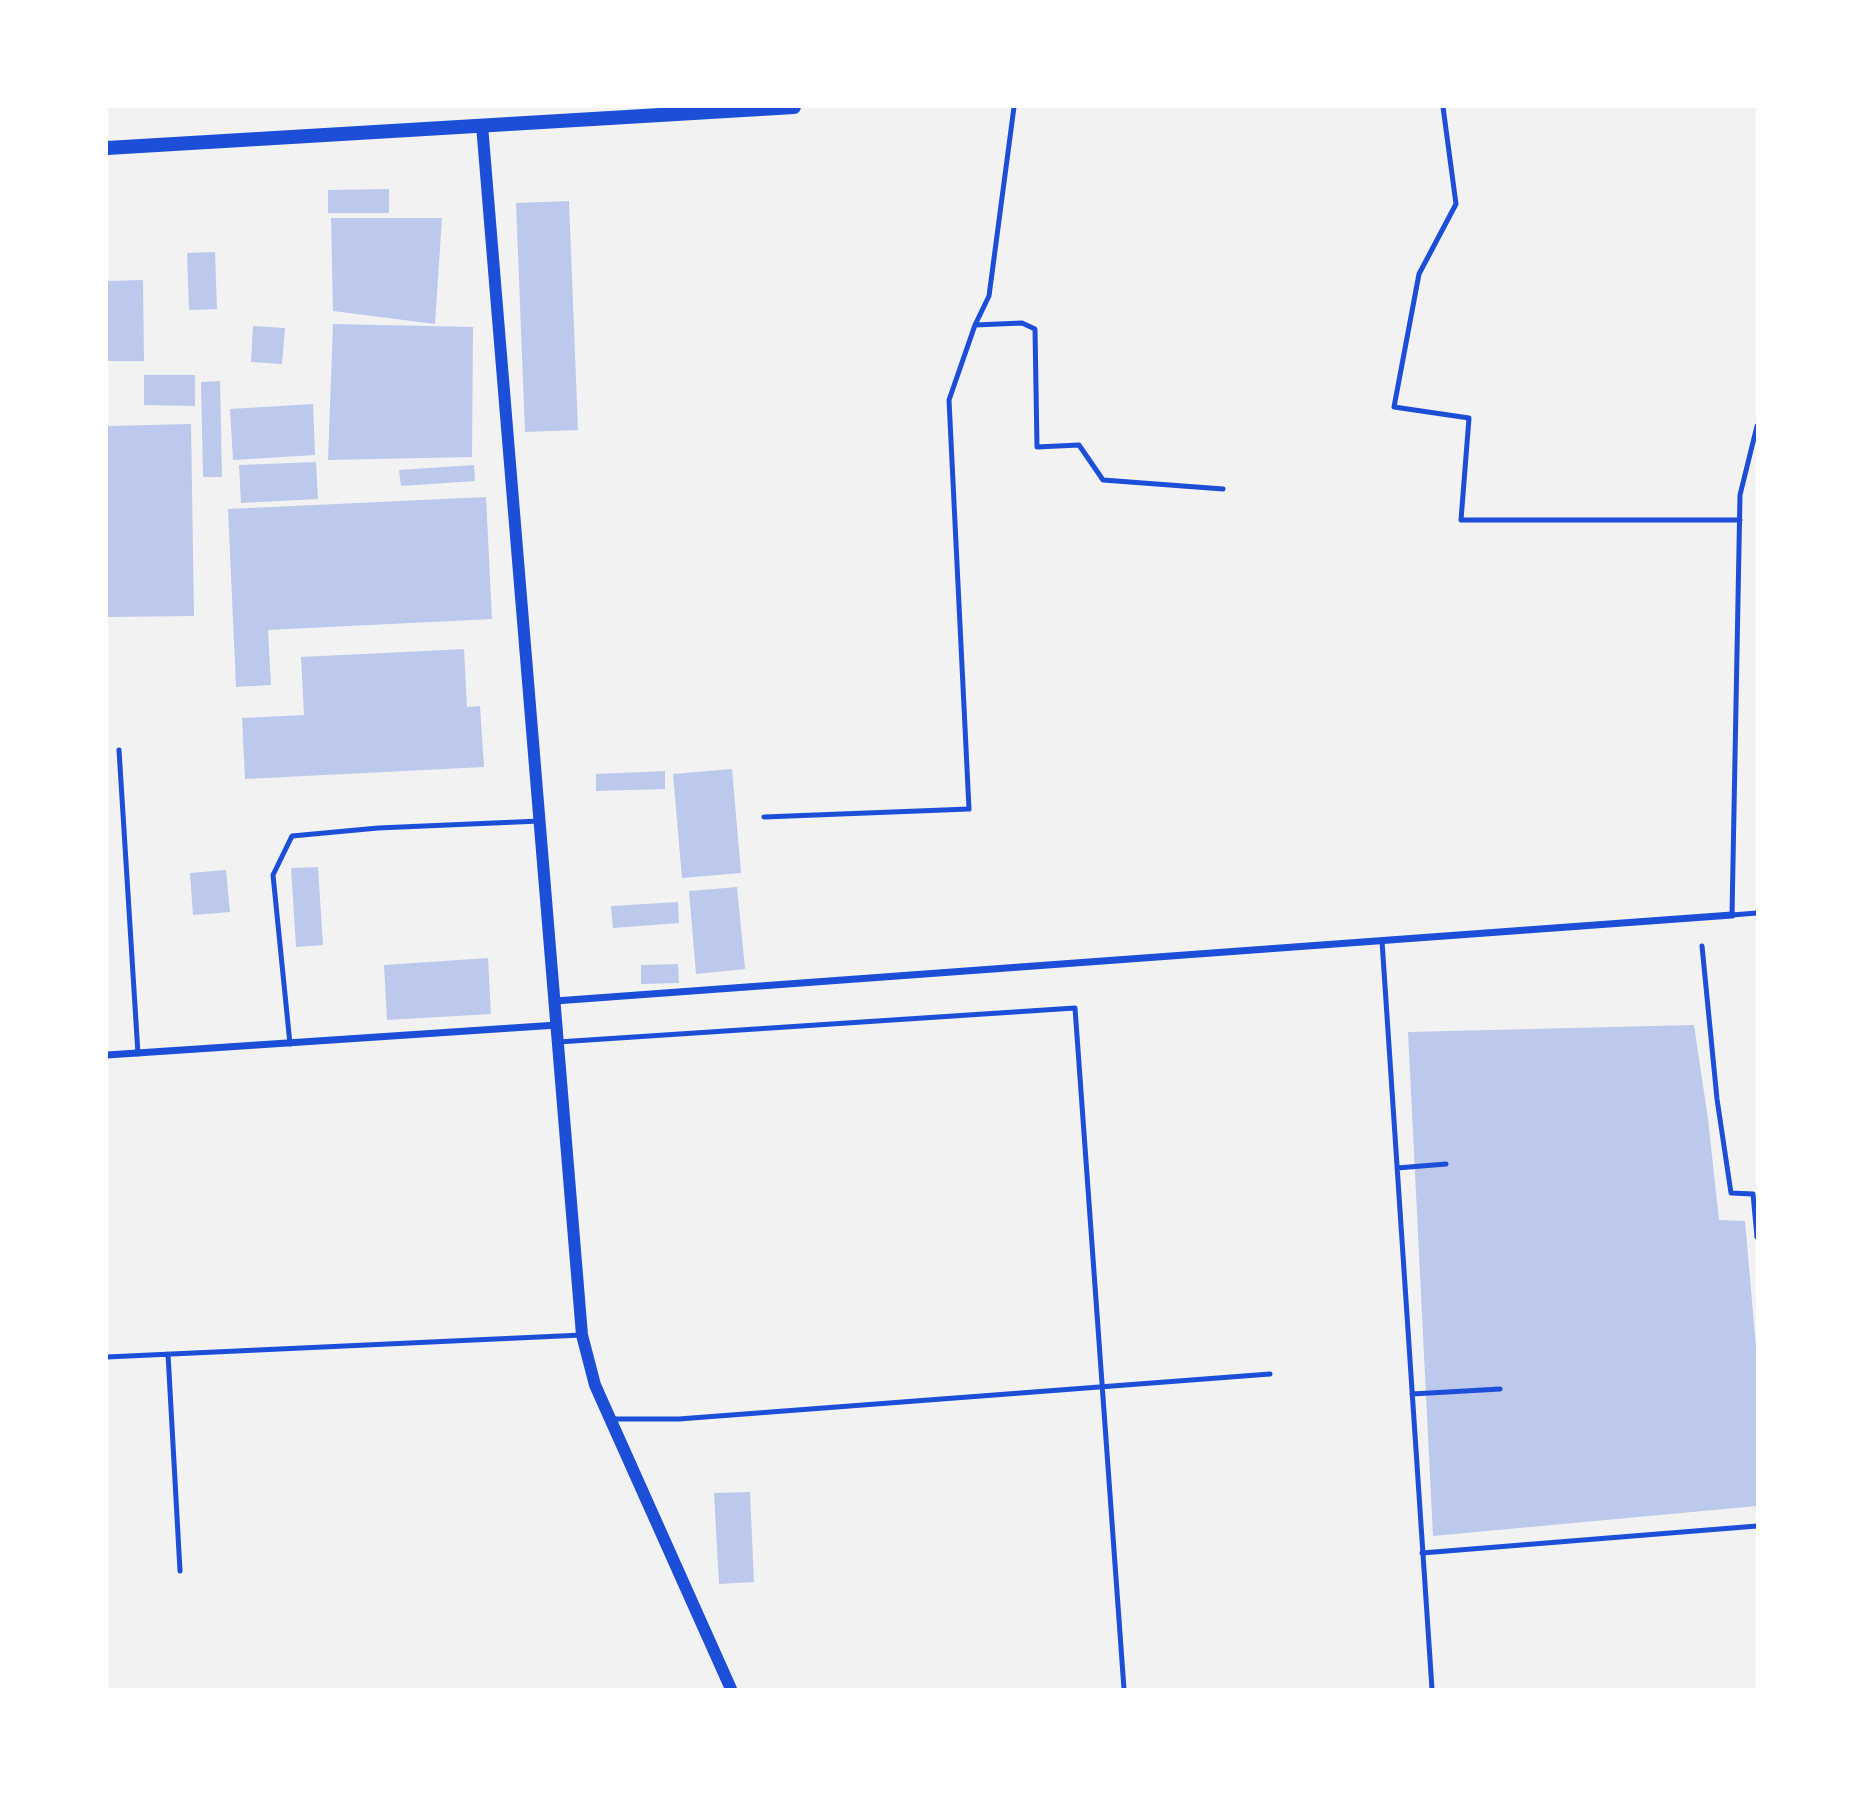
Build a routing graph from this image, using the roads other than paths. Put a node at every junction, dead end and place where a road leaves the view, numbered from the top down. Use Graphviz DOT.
graph roads {
  1 [pos="794,107"];
  2 [pos="1014,107"];
  3 [pos="1443,107"];
  4 [pos="482,125"];
  5 [pos="107,148"];
  6 [pos="975,325"];
  7 [pos="1757,426"];
  8 [pos="1223,489"];
  9 [pos="1740,520"];
  10 [pos="119,750"];
  11 [pos="764,817"];
  12 [pos="540,821"];
  13 [pos="1757,913"];
  14 [pos="1731,915"];
  15 [pos="1382,941"];
  16 [pos="1702,946"];
  17 [pos="555,1001"];
  18 [pos="557,1025"];
  19 [pos="558,1042"];
  20 [pos="290,1044"];
  21 [pos="138,1054"];
  22 [pos="107,1055"];
  23 [pos="1446,1164"];
  24 [pos="1397,1168"];
  25 [pos="1757,1237"];
  26 [pos="582,1335"];
  27 [pos="168,1354"];
  28 [pos="107,1357"];
  29 [pos="1270,1374"];
  30 [pos="1102,1386"];
  31 [pos="1500,1390"];
  32 [pos="1412,1394"];
  33 [pos="610,1419"];
  34 [pos="1757,1525"];
  35 [pos="1422,1553"];
  36 [pos="180,1572"];
  37 [pos="731,1689"];
  38 [pos="1124,1689"];
  39 [pos="1432,1689"];
  1 -- 4 [label="main road"];
  2 -- 6 [label="lane"];
  3 -- 9 [label="lane"];
  4 -- 5 [label="main road"];
  4 -- 12 [label="street"];
  6 -- 8 [label="lane"];
  6 -- 11 [label="lane"];
  7 -- 9 [label="lane"];
  9 -- 14 [label="lane"];
  10 -- 21 [label="lane"];
  12 -- 17 [label="street"];
  12 -- 20 [label="lane"];
  13 -- 14 [label="lane"];
  14 -- 15 [label="street"];
  15 -- 17 [label="street"];
  15 -- 24 [label="lane"];
  16 -- 25 [label="lane"];
  17 -- 18 [label="street"];
  18 -- 19 [label="street"];
  18 -- 20 [label="street"];
  19 -- 26 [label="street"];
  19 -- 30 [label="lane"];
  20 -- 21 [label="street"];
  21 -- 22 [label="street"];
  23 -- 24 [label="lane"];
  24 -- 32 [label="lane"];
  26 -- 27 [label="lane"];
  26 -- 33 [label="street"];
  27 -- 28 [label="lane"];
  27 -- 36 [label="lane"];
  29 -- 30 [label="lane"];
  30 -- 33 [label="lane"];
  30 -- 38 [label="lane"];
  31 -- 32 [label="lane"];
  32 -- 35 [label="lane"];
  33 -- 37 [label="street"];
  34 -- 35 [label="lane"];
  35 -- 39 [label="lane"];
}
